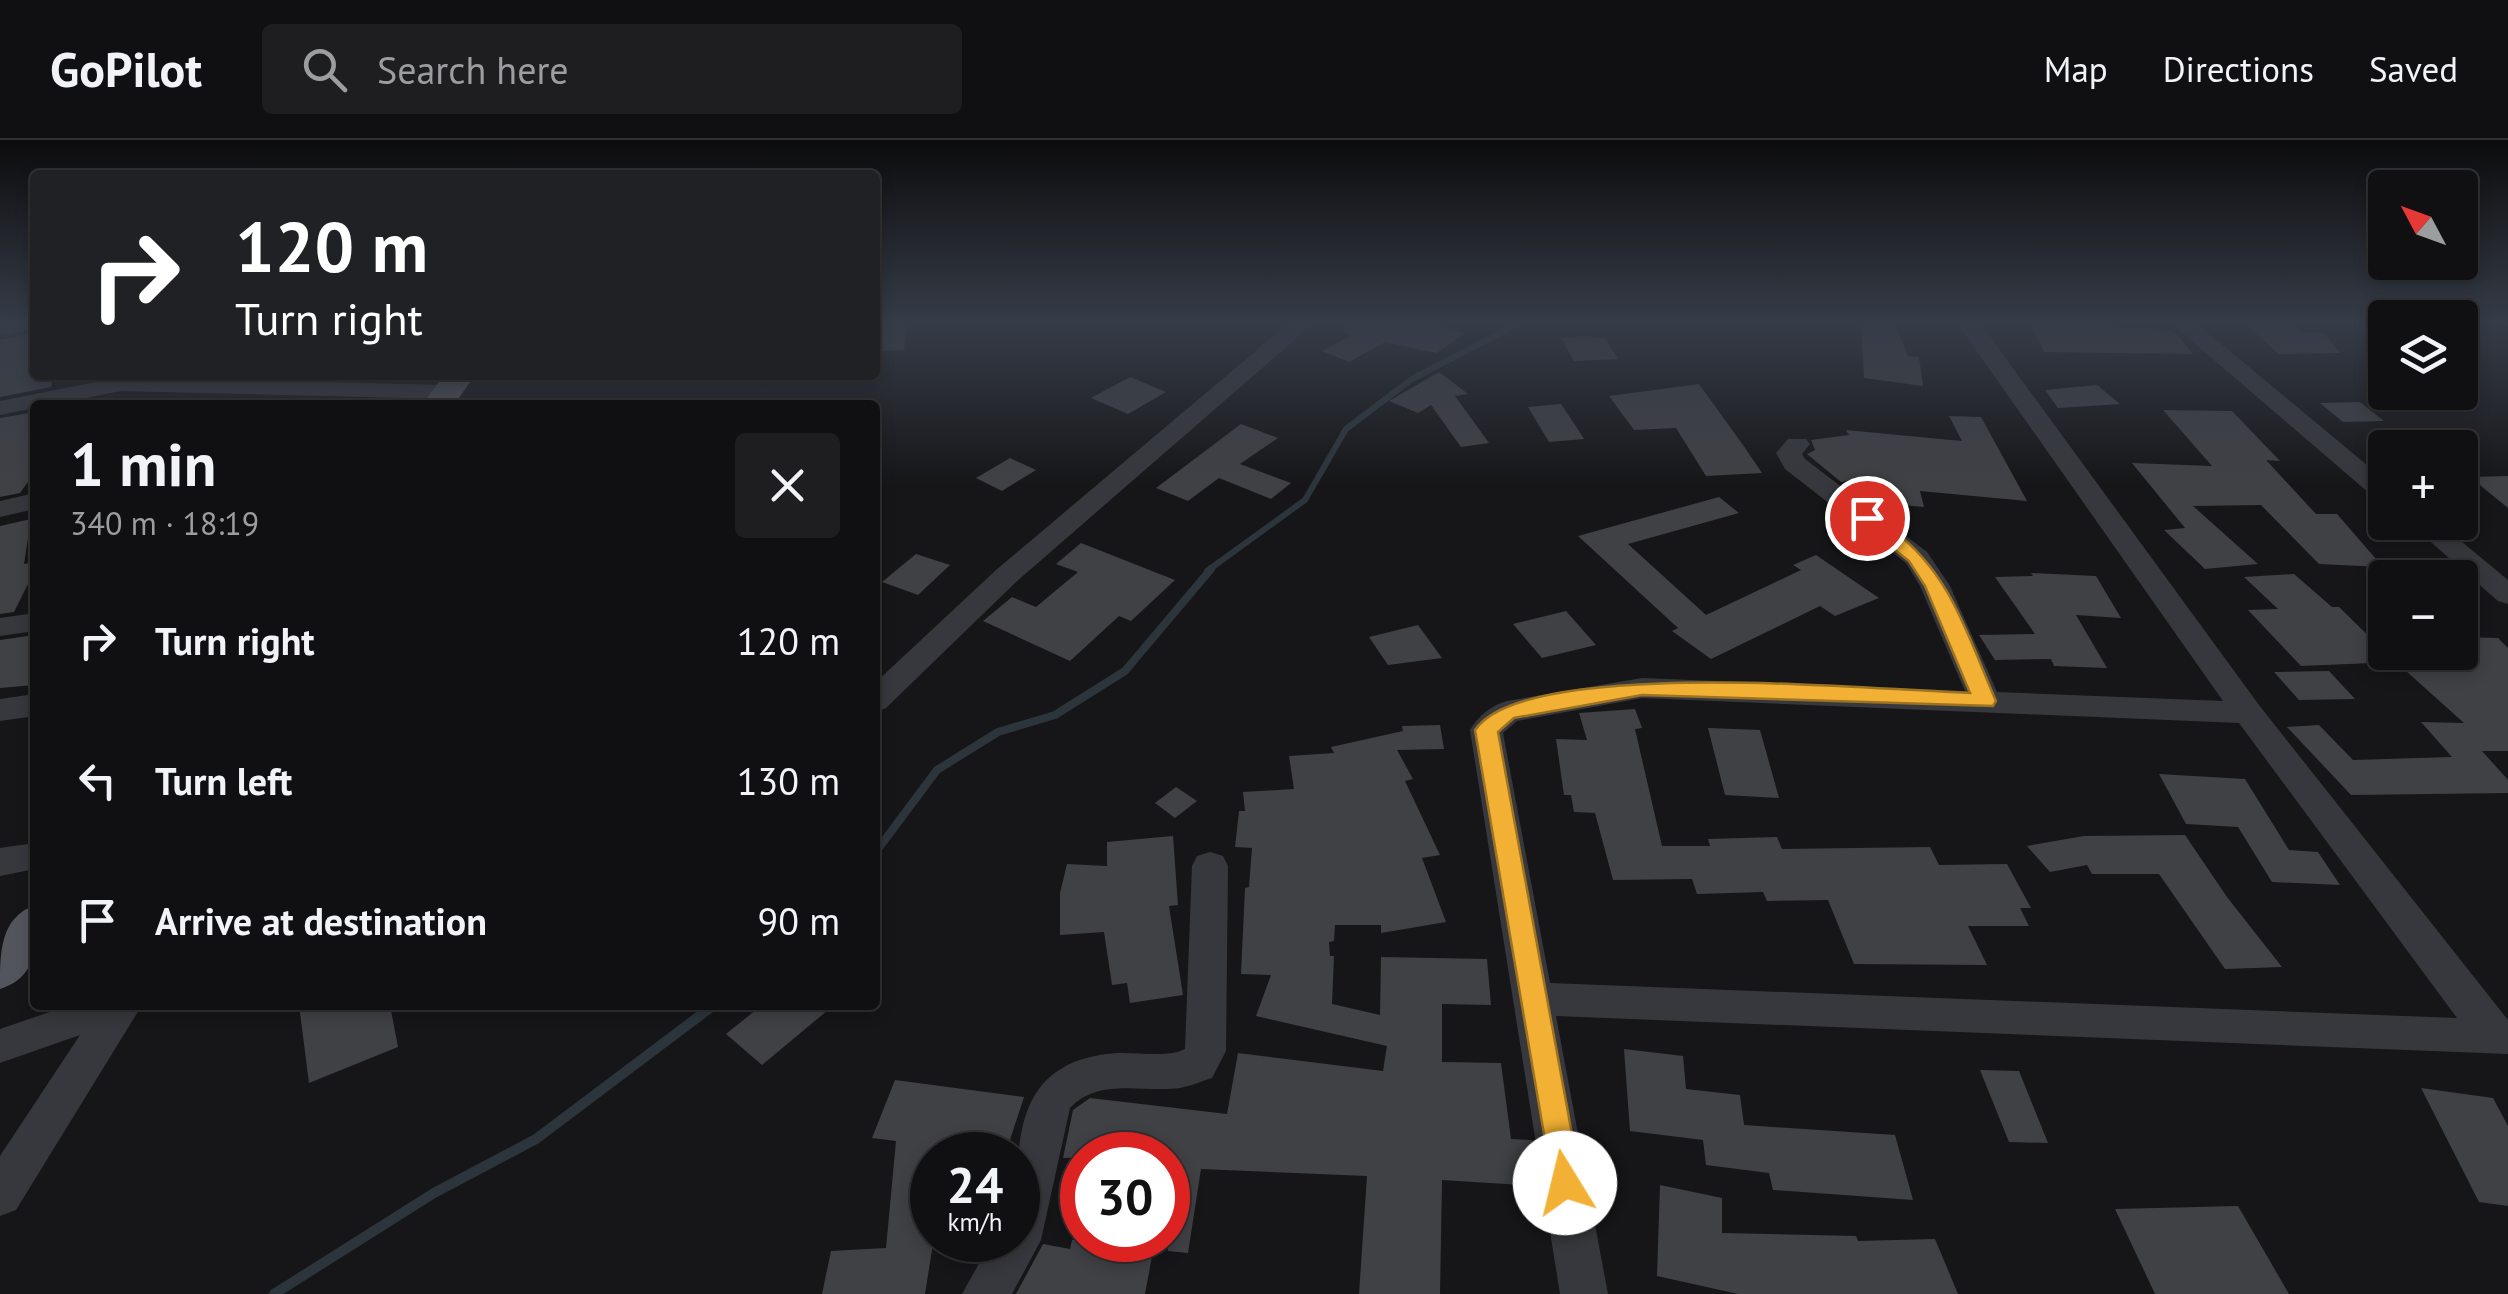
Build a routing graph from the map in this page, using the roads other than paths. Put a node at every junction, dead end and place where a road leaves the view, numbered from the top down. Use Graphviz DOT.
graph roads {
  1 [pos="1241,377"];
  2 [pos="2006,377"];
  3 [pos="2245,377"];
  4 [pos="449,391"];
  5 [pos="40,400"];
  6 [pos="30,402"];
  7 [pos="0,408"];
  8 [pos="1797,444"];
  9 [pos="2368,479"];
  10 [pos="30,502"];
  11 [pos="0,509"];
  12 [pos="2441,540"];
  13 [pos="2508,596"];
  14 [pos="30,623"];
  15 [pos="0,628"];
  16 [pos="880,696"];
  17 [pos="1985,701"];
  18 [pos="30,707"];
  19 [pos="0,710"];
  20 [pos="2248,712"];
  21 [pos="30,857"];
  22 [pos="0,862"];
  23 [pos="1210,866"];
  24 [pos="30,930"];
  25 [pos="0,969"];
  26 [pos="1534,998"];
  27 [pos="38,1010"];
  28 [pos="106,1010"];
  29 [pos="117,1010"];
  30 [pos="2501,1037"];
  31 [pos="8,1044"];
  32 [pos="1040,1149"];
  33 [pos="0,1194"];
  34 [pos="1005,1262"];
  35 [pos="986,1294"];
  36 [pos="1584,1294"];
  1 -- 16 [label="street"];
  2 -- 20 [label="street"];
  3 -- 9 [label="street"];
  4 -- 5 [label="street"];
  6 -- 7 [label="street"];
  8 -- 17 [label="street"];
  10 -- 11 [label="street"];
  12 -- 13 [label="street"];
  14 -- 15 [label="street"];
  17 -- 20 [label="street"];
  17 -- 26 [label="street"];
  18 -- 19 [label="street"];
  20 -- 30 [label="street"];
  21 -- 22 [label="street"];
  23 -- 32 [label="street"];
  24 -- 25 [label="main road"];
  26 -- 30 [label="street"];
  26 -- 36 [label="street"];
  27 -- 31 [label="street"];
  28 -- 31 [label="street"];
  29 -- 33 [label="street"];
  34 -- 35 [label="street"];
}
